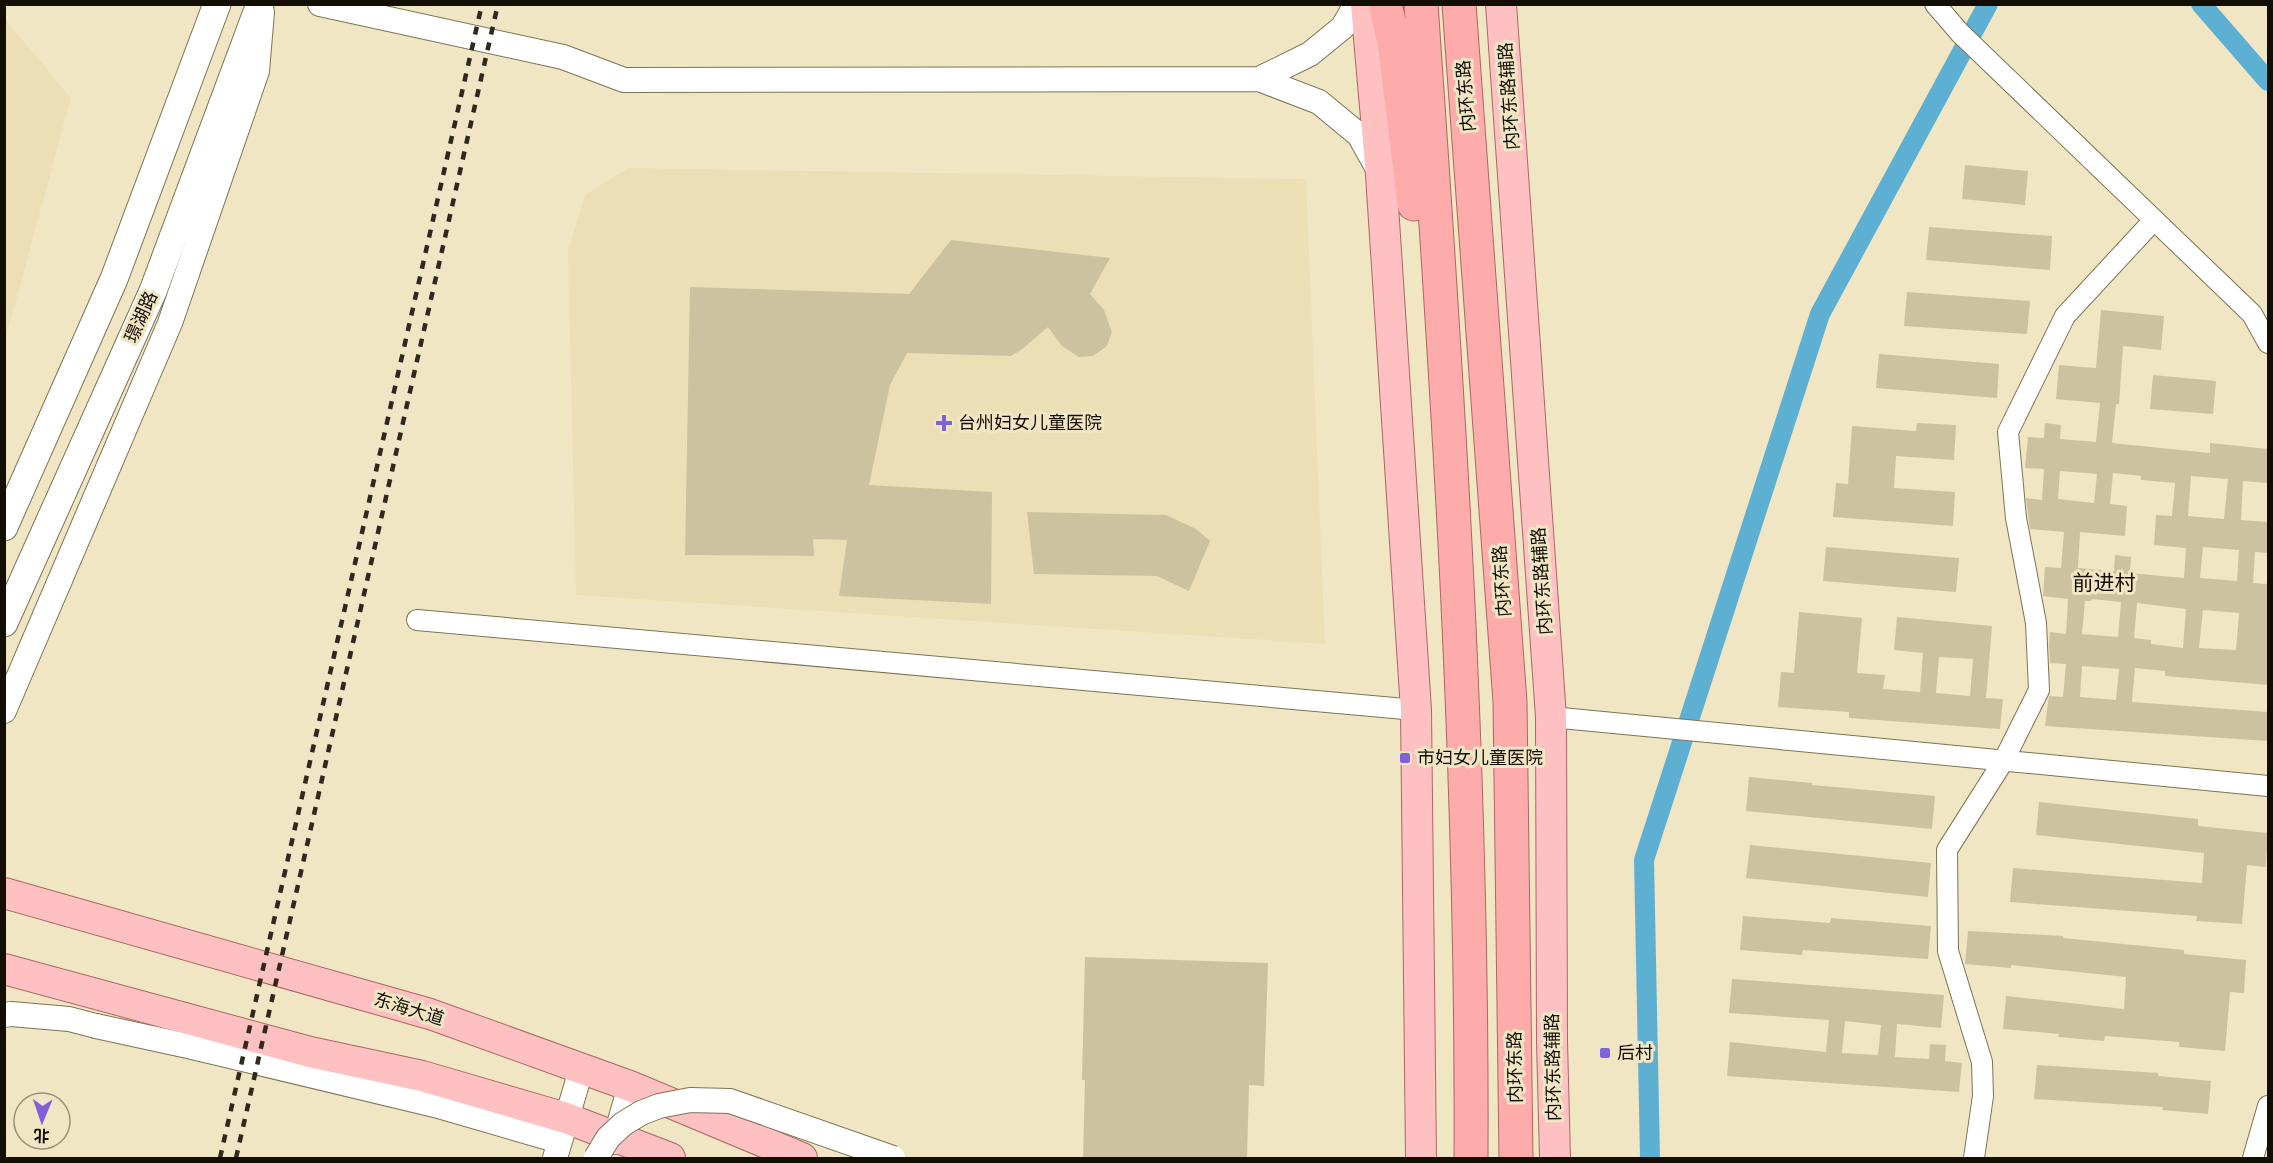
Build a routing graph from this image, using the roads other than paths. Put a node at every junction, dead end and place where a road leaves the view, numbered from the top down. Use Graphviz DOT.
graph roads {
  1 [pos="217,4"];
  2 [pos="262,4"];
  3 [pos="320,4"];
  4 [pos="1356,4"];
  5 [pos="1366,4"];
  6 [pos="1386,4"];
  7 [pos="1421,4"];
  8 [pos="1459,4"];
  9 [pos="1477,4"];
  10 [pos="1502,4"];
  11 [pos="1935,4"];
  12 [pos="1259,79"];
  13 [pos="1471,159"];
  14 [pos="1381,175"];
  15 [pos="2154,220"];
  16 [pos="2260,315"];
  17 [pos="1444,326"];
  18 [pos="2268,343"];
  19 [pos="4,526"];
  20 [pos="417,620"];
  21 [pos="4,623"];
  22 [pos="1416,710"];
  23 [pos="4,711"];
  24 [pos="1551,717"];
  25 [pos="2004,760"];
  26 [pos="2268,786"];
  27 [pos="4,893"];
  28 [pos="4,969"];
  29 [pos="1472,1007"];
  30 [pos="4,1016"];
  31 [pos="580,1070"];
  32 [pos="1515,1083"];
  33 [pos="630,1086"];
  34 [pos="2268,1106"];
  35 [pos="560,1139"];
  36 [pos="612,1147"];
  37 [pos="596,1158"];
  38 [pos="670,1158"];
  39 [pos="801,1158"];
  40 [pos="893,1158"];
  41 [pos="1421,1158"];
  42 [pos="1457,1158"];
  43 [pos="1471,1158"];
  44 [pos="1516,1158"];
  45 [pos="1522,1158"];
  46 [pos="1555,1158"];
  47 [pos="1974,1158"];
  48 [pos="2253,1158"];
  1 -- 19 [label="main road"];
  2 -- 21 [label="main road, 璟湖路"];
  2 -- 23 [label="street"];
  3 -- 12 [label="street"];
  4 -- 12 [label="street"];
  5 -- 14 [label="main road"];
  6 -- 17 [label="highway"];
  7 -- 17 [label="highway, 内环东路"];
  8 -- 13 [label="highway, 内环东路"];
  9 -- 13 [label="highway"];
  10 -- 24 [label="main road, 内环东路辅路"];
  11 -- 15 [label="street"];
  12 -- 14 [label="street"];
  13 -- 32 [label="highway, 内环东路"];
  14 -- 22 [label="main road"];
  15 -- 16 [label="street"];
  15 -- 25 [label="street"];
  16 -- 18 [label="street"];
  17 -- 29 [label="highway, 内环东路"];
  20 -- 22 [label="street"];
  22 -- 41 [label="main road"];
  24 -- 25 [label="street"];
  24 -- 46 [label="main road, 内环东路辅路"];
  25 -- 26 [label="street"];
  25 -- 47 [label="street"];
  27 -- 31 [label="main road, 东海大道"];
  28 -- 35 [label="main road"];
  29 -- 42 [label="highway"];
  29 -- 43 [label="highway, 内环东路"];
  30 -- 35 [label="street, bridge"];
  31 -- 33 [label="main road, 东海大道"];
  31 -- 35 [label="street"];
  32 -- 44 [label="highway, 内环东路"];
  32 -- 45 [label="highway"];
  33 -- 36 [label="street"];
  33 -- 39 [label="main road, 东海大道"];
  34 -- 48 [label="street"];
  35 -- 36 [label="main road"];
  36 -- 38 [label="main road"];
  37 -- 40 [label="street, bridge"];
}
